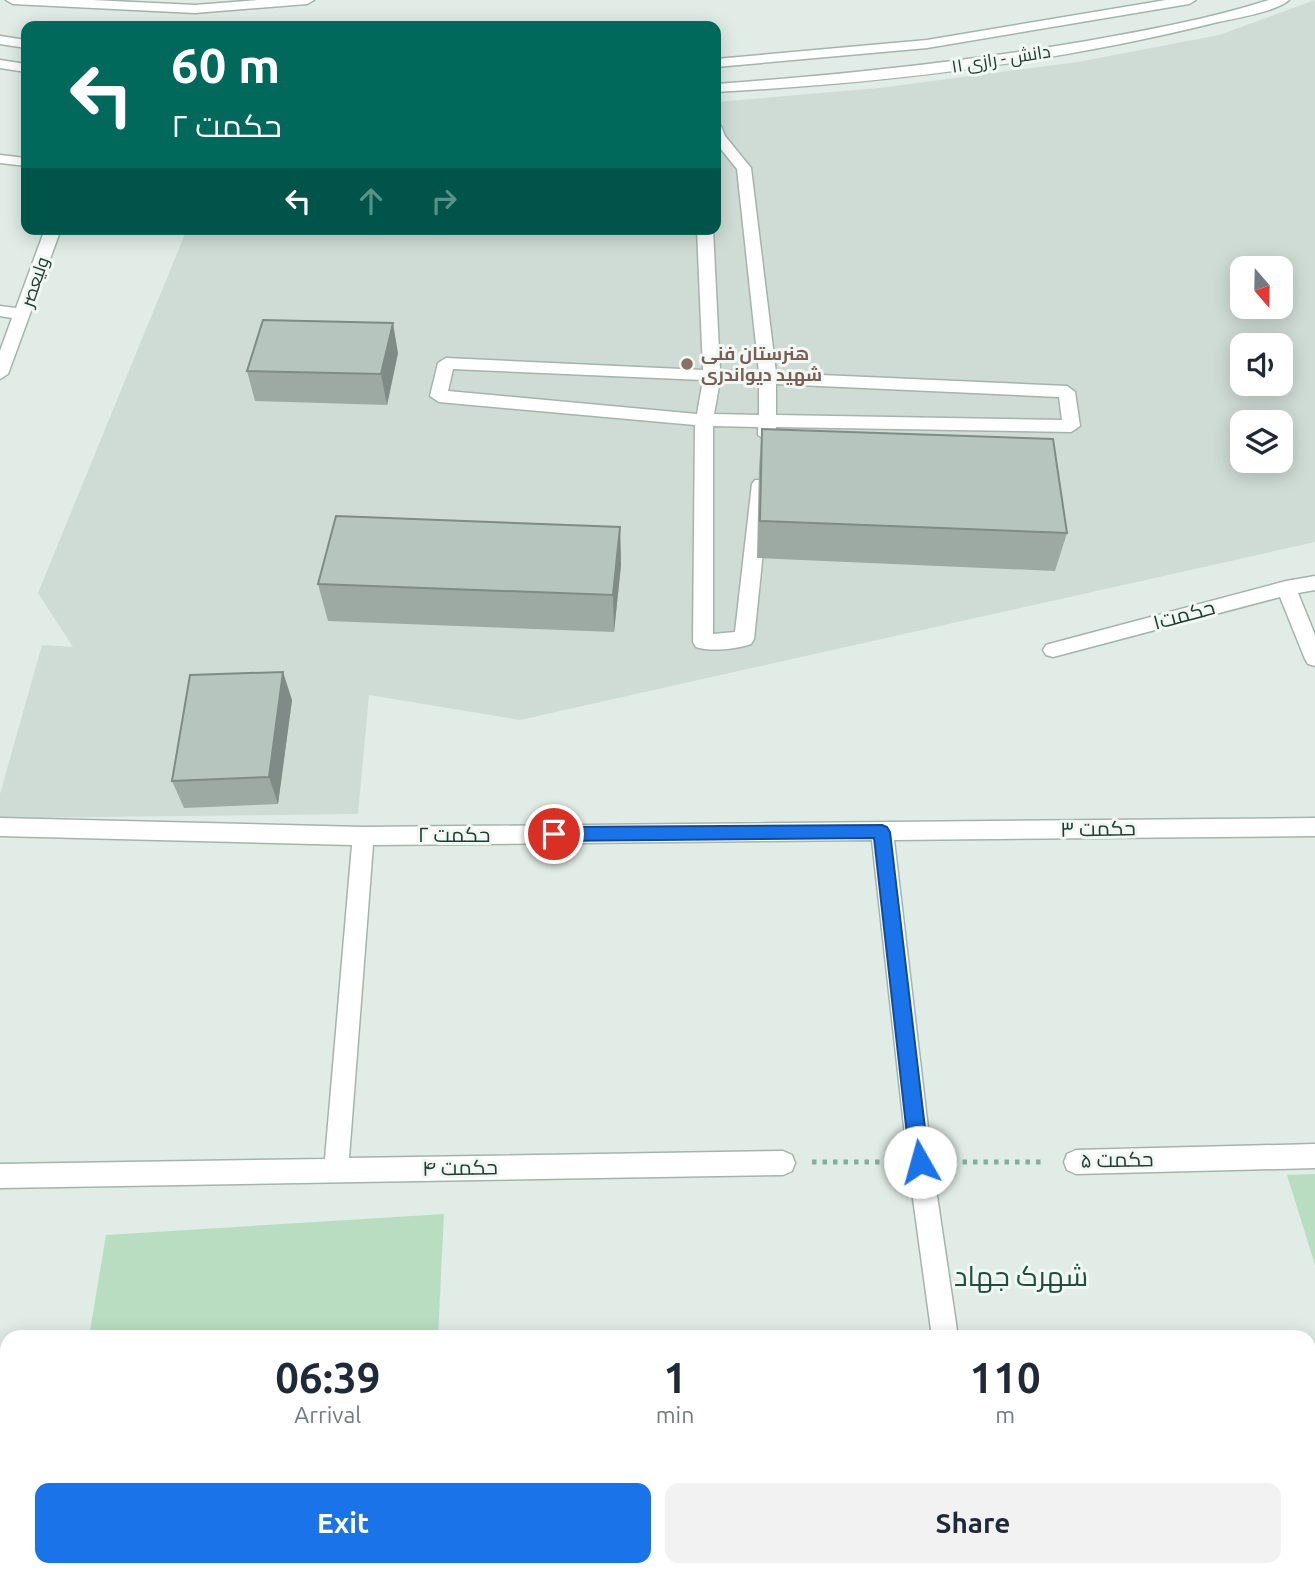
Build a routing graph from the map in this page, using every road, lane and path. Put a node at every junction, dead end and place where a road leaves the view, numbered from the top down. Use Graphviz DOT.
graph roads {
  1 [pos="13,0"];
  2 [pos="307,0"];
  3 [pos="1189,0"];
  4 [pos="1282,0"];
  5 [pos="0,40"];
  6 [pos="21,43"];
  7 [pos="749,61"];
  8 [pos="721,63"];
  9 [pos="0,64"];
  10 [pos="21,67"];
  11 [pos="758,85"];
  12 [pos="721,88"];
  13 [pos="721,141"];
  14 [pos="0,159"];
  15 [pos="21,161"];
  16 [pos="51,235"];
  17 [pos="705,235"];
  18 [pos="0,311"];
  19 [pos="24,314"];
  20 [pos="0,374"];
  21 [pos="712,377"];
  22 [pos="768,377"];
  23 [pos="704,420"];
  24 [pos="768,421"];
  25 [pos="1315,583"];
  26 [pos="1286,588"];
  27 [pos="1054,650"];
  28 [pos="1315,659"];
  29 [pos="0,827"];
  30 [pos="1315,827"];
  31 [pos="882,832"];
  32 [pos="363,836"];
  33 [pos="1315,1156"];
  34 [pos="920,1162"];
  35 [pos="1076,1162"];
  36 [pos="783,1163"];
  37 [pos="336,1170"];
  38 [pos="0,1176"];
  39 [pos="944,1330"];
  1 -- 2 [label="street"];
  3 -- 7 [label="street, دانش - رازی ۱۱"];
  4 -- 11 [label="street, دانش - رازی ۱۱"];
  5 -- 6 [label="street"];
  7 -- 8 [label="street, دانش - رازی ۱۱"];
  7 -- 11 [label="street"];
  9 -- 10 [label="street"];
  11 -- 12 [label="street, دانش - رازی ۱۱"];
  13 -- 22 [label="street"];
  14 -- 15 [label="street"];
  16 -- 19 [label="street, ولیعصر"];
  17 -- 21 [label="street"];
  18 -- 19 [label="street"];
  19 -- 20 [label="street, ولیعصر"];
  21 -- 22 [label="street"];
  21 -- 23 [label="street"];
  21 -- 23 [label="street"];
  22 -- 24 [label="street"];
  22 -- 24 [label="street"];
  23 -- 24 [label="street"];
  23 -- 24 [label="street"];
  25 -- 26 [label="street, حکمت۱"];
  26 -- 27 [label="street, حکمت۱"];
  26 -- 28 [label="street"];
  29 -- 32 [label="street, حکمت ۲"];
  30 -- 31 [label="street, حکمت ۳"];
  31 -- 32 [label="street, حکمت ۲"];
  31 -- 34 [label="street"];
  32 -- 37 [label="street"];
  33 -- 35 [label="street, حکمت ۵"];
  34 -- 35 [label="path, حکمت ۵"];
  34 -- 36 [label="path"];
  34 -- 39 [label="street"];
  36 -- 37 [label="street, حکمت ۴"];
  37 -- 38 [label="street, حکمت ۴"];
}
